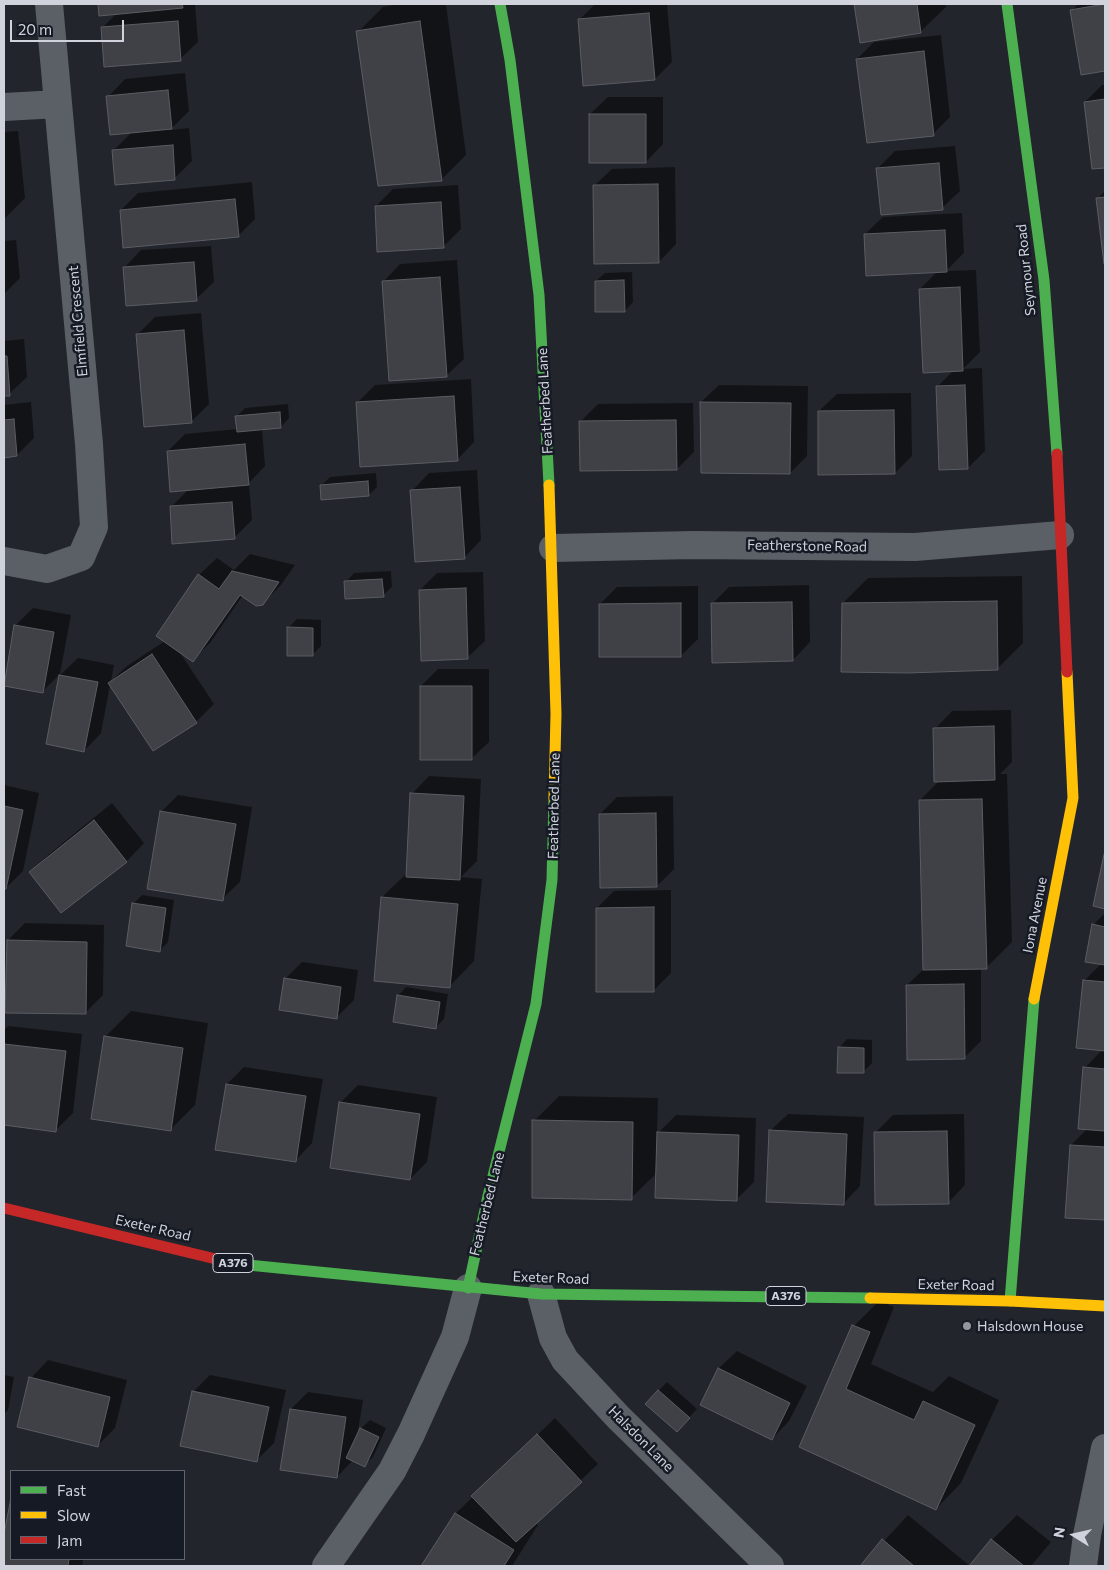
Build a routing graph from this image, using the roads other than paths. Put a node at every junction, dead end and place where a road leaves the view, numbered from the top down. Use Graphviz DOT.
graph roads {
  1 [pos="49,4"];
  2 [pos="500,4"];
  3 [pos="1006,4"];
  4 [pos="58,104"];
  5 [pos="4,107"];
  6 [pos="1060,535"];
  7 [pos="554,548"];
  8 [pos="4,561"];
  9 [pos="4,1208"];
  10 [pos="468,1288"];
  11 [pos="541,1294"];
  12 [pos="1010,1301"];
  13 [pos="1105,1306"];
  14 [pos="1105,1448"];
  15 [pos="326,1566"];
  16 [pos="770,1566"];
  17 [pos="1083,1566"];
  1 -- 4 [label="street, Elmfield Crescent"];
  2 -- 7 [label="main road, Featherbed Lane"];
  3 -- 6 [label="main road, Seymour Road"];
  4 -- 5 [label="street"];
  4 -- 8 [label="street, Elmfield Crescent"];
  6 -- 7 [label="street, Featherstone Road"];
  6 -- 12 [label="main road, Iona Avenue"];
  7 -- 10 [label="main road, Featherbed Lane"];
  9 -- 10 [label="main road, Exeter Road / A376"];
  10 -- 11 [label="main road, Exeter Road / A376"];
  10 -- 15 [label="street, Featherbed Lane"];
  11 -- 12 [label="main road, Exeter Road / A376"];
  11 -- 16 [label="street, Halsdon Lane"];
  12 -- 13 [label="main road, Exeter Road / A376"];
  14 -- 17 [label="street"];
}
